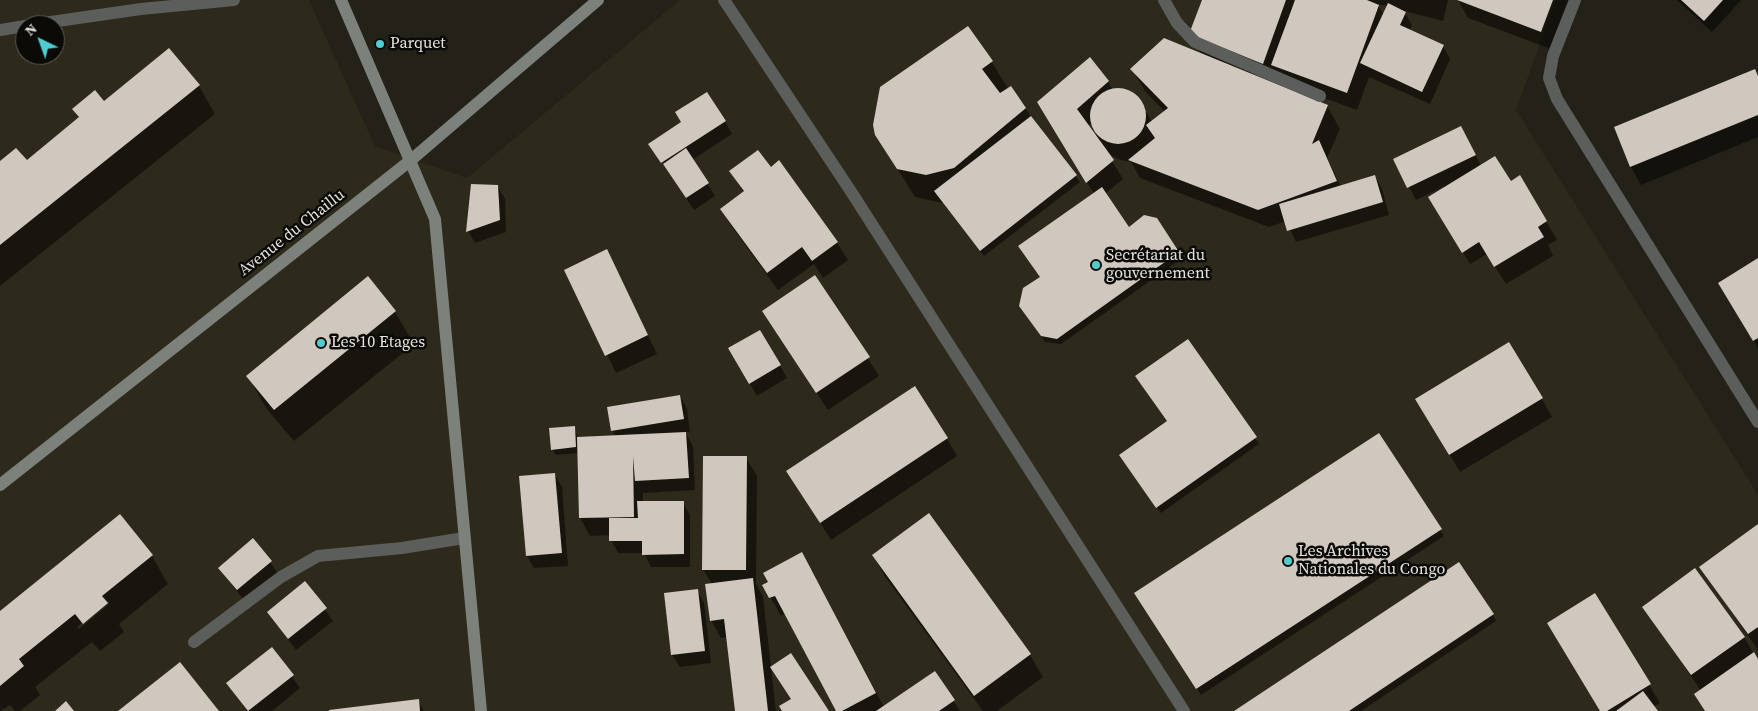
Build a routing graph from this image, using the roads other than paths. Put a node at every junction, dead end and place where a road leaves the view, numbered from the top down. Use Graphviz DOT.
graph roads {
  1 [pos="234,0"];
  2 [pos="341,0"];
  3 [pos="598,0"];
  4 [pos="724,0"];
  5 [pos="1164,0"];
  6 [pos="1575,0"];
  7 [pos="65,20"];
  8 [pos="15,28"];
  9 [pos="0,30"];
  10 [pos="1320,96"];
  11 [pos="410,160"];
  12 [pos="1758,422"];
  13 [pos="0,485"];
  14 [pos="464,538"];
  15 [pos="194,642"];
  16 [pos="481,711"];
  17 [pos="1184,711"];
  1 -- 7 [label="street"];
  2 -- 11 [label="street"];
  3 -- 11 [label="street, Avenue du Chaillu"];
  4 -- 17 [label="street"];
  5 -- 10 [label="street"];
  6 -- 12 [label="street"];
  8 -- 9 [label="street"];
  11 -- 13 [label="street, Avenue du Chaillu"];
  11 -- 14 [label="street"];
  14 -- 15 [label="street"];
  14 -- 16 [label="street"];
}
